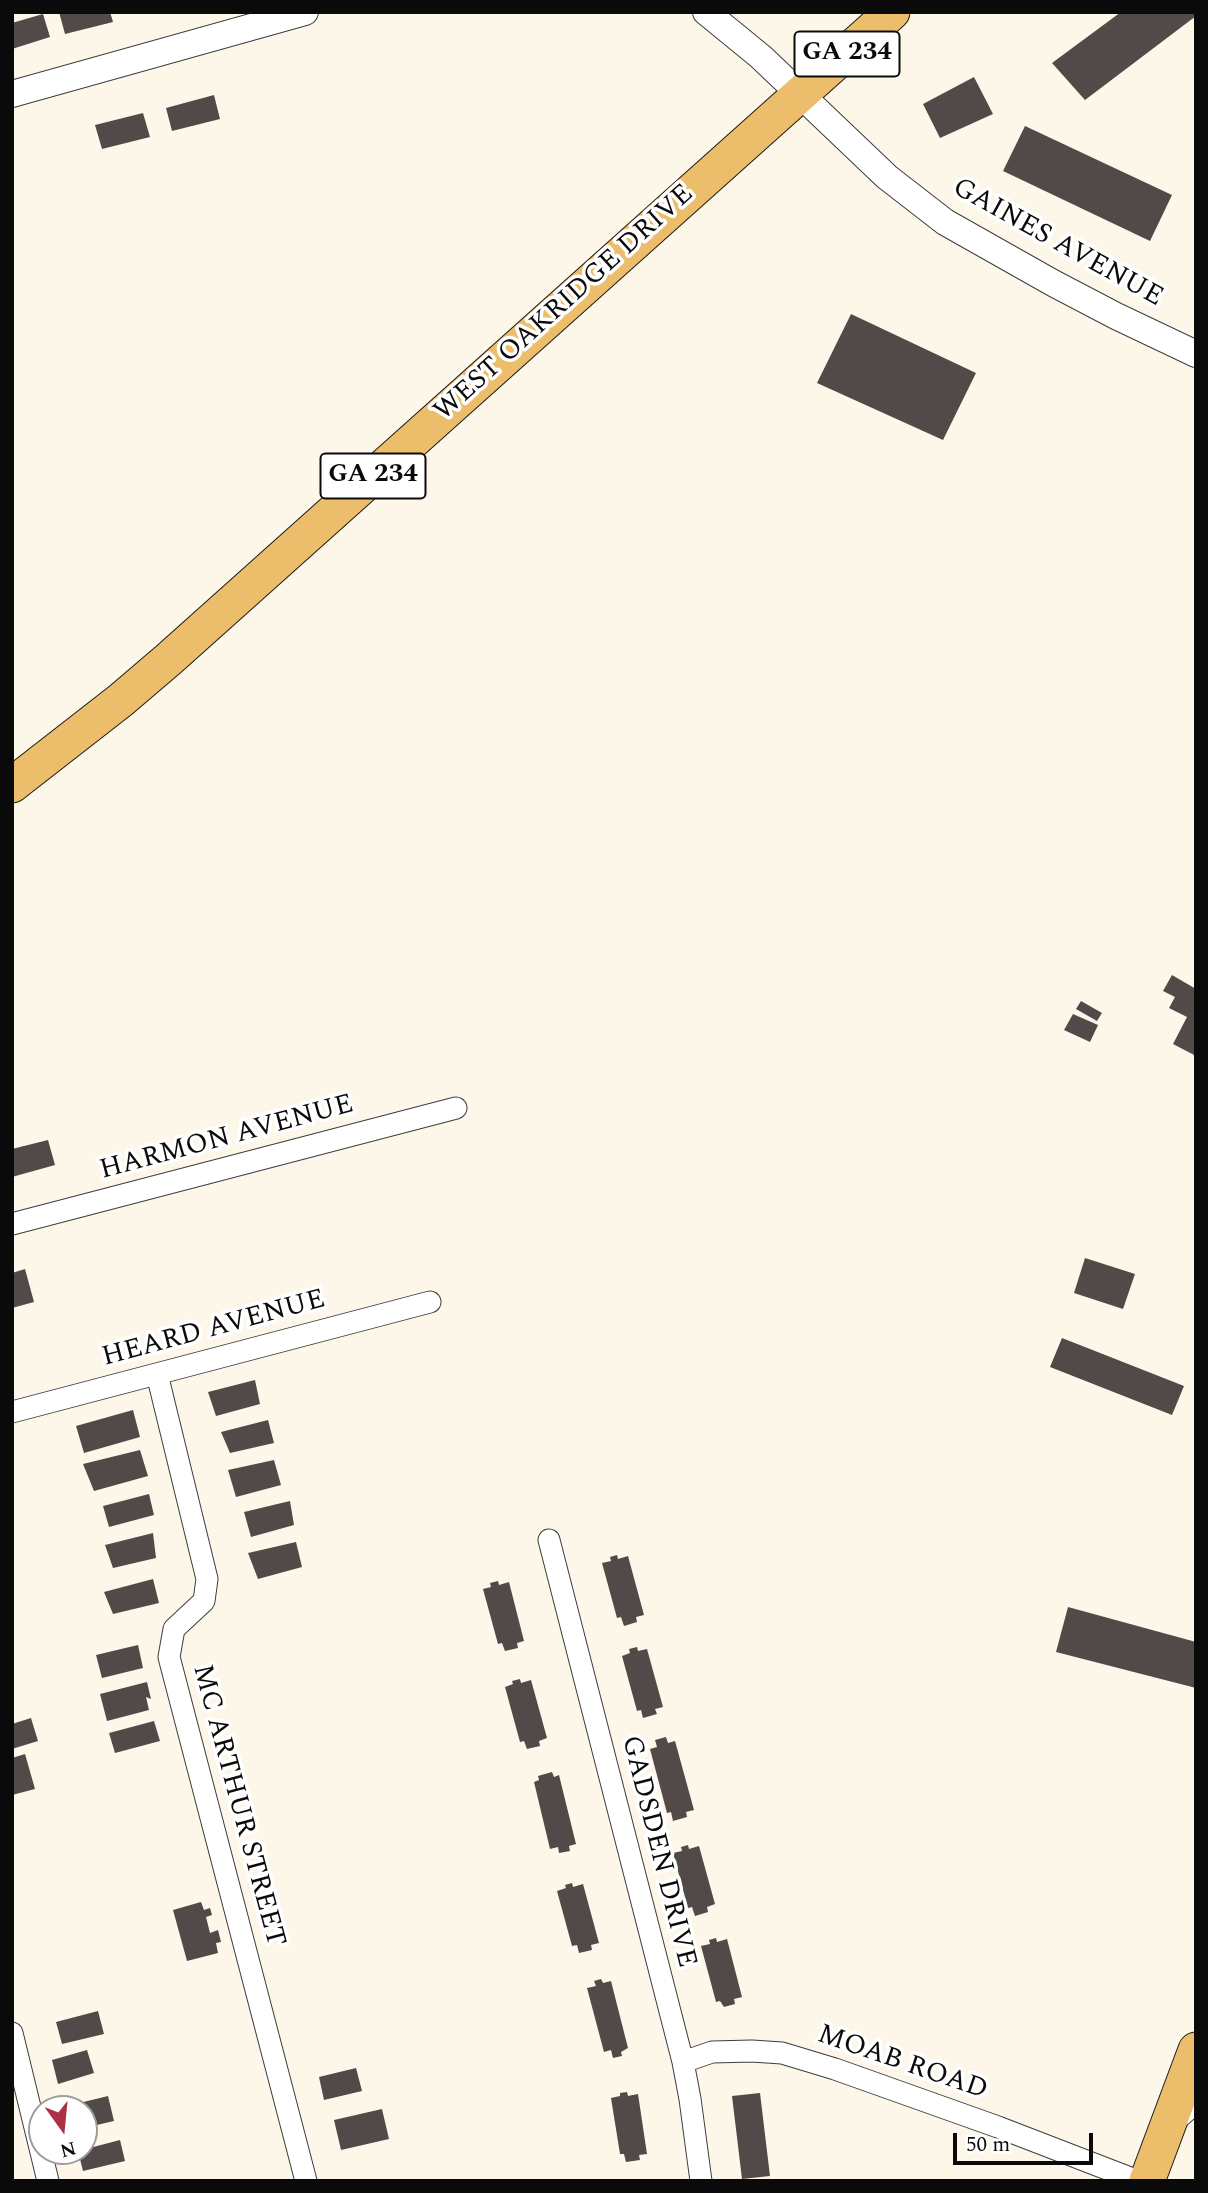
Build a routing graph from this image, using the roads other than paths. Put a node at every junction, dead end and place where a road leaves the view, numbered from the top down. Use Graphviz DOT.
graph roads {
  1 [pos="305,12"];
  2 [pos="706,12"];
  3 [pos="892,12"];
  4 [pos="12,93"];
  5 [pos="801,95"];
  6 [pos="1196,354"];
  7 [pos="12,785"];
  8 [pos="456,1108"];
  9 [pos="12,1224"];
  10 [pos="430,1301"];
  11 [pos="157,1374"];
  12 [pos="12,1412"];
  13 [pos="549,1540"];
  14 [pos="12,2033"];
  15 [pos="1195,2057"];
  16 [pos="683,2062"];
  17 [pos="1196,2110"];
  18 [pos="1153,2166"];
  19 [pos="48,2181"];
  20 [pos="306,2181"];
  21 [pos="701,2181"];
  22 [pos="1138,2181"];
  1 -- 4 [label="street"];
  2 -- 5 [label="street, GAINES AVENUE"];
  3 -- 5 [label="main road, WEST OAKRIDGE DRIVE / GA 234"];
  5 -- 6 [label="street, GAINES AVENUE"];
  5 -- 7 [label="main road, WEST OAKRIDGE DRIVE / GA 234"];
  8 -- 9 [label="street, HARMON AVENUE"];
  10 -- 11 [label="street, HEARD AVENUE"];
  11 -- 12 [label="street, HEARD AVENUE"];
  11 -- 20 [label="street, MC ARTHUR STREET"];
  13 -- 16 [label="street, GADSDEN DRIVE"];
  14 -- 19 [label="street"];
  15 -- 18 [label="main road"];
  16 -- 21 [label="street, GADSDEN DRIVE"];
  16 -- 22 [label="street, MOAB ROAD"];
  17 -- 18 [label="lane"];
}
